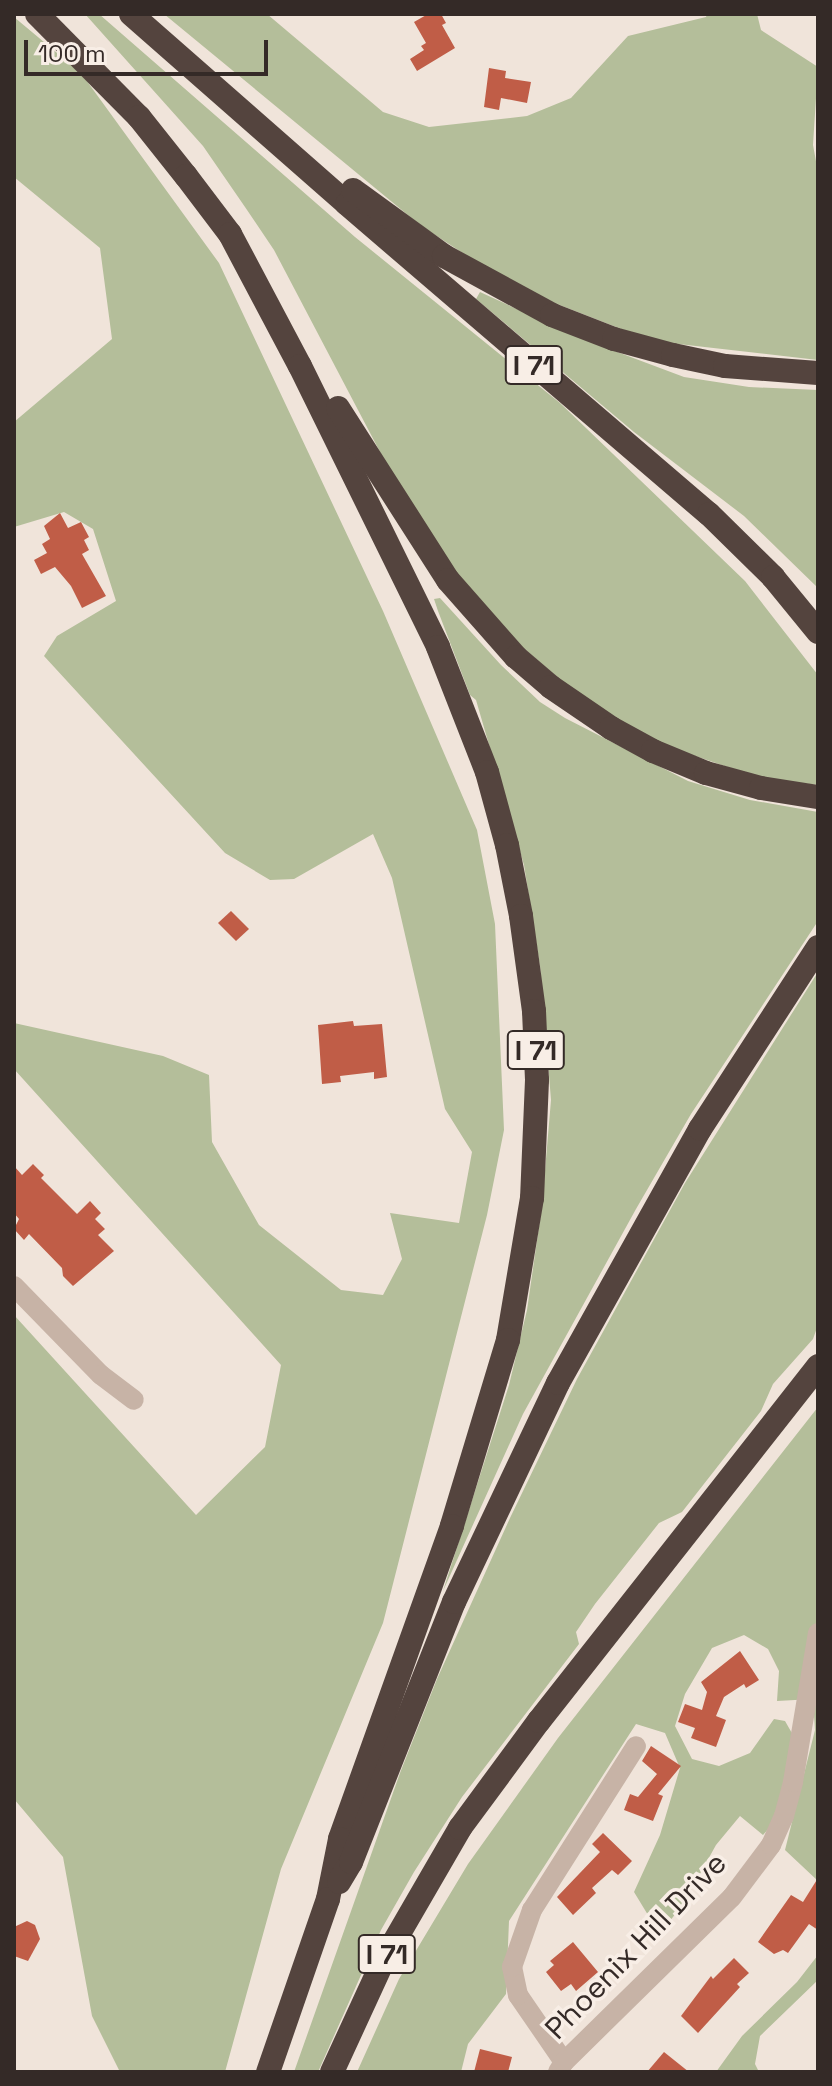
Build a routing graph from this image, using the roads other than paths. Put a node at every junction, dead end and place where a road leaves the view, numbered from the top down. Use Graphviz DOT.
graph roads {
  1 [pos="37,14"];
  2 [pos="131,14"];
  3 [pos="240,108"];
  4 [pos="230,234"];
  5 [pos="818,373"];
  6 [pos="818,632"];
  7 [pos="818,797"];
  8 [pos="818,947"];
  9 [pos="14,1286"];
  10 [pos="818,1366"];
  11 [pos="134,1400"];
  12 [pos="818,1633"];
  13 [pos="636,1746"];
  14 [pos="328,1899"];
  15 [pos="561,2067"];
  16 [pos="268,2072"];
  17 [pos="332,2072"];
  1 -- 4 [label="highway, I 71"];
  2 -- 3 [label="highway, I 71"];
  3 -- 5 [label="highway"];
  3 -- 6 [label="highway, I 71"];
  4 -- 7 [label="highway"];
  4 -- 14 [label="highway, I 71"];
  8 -- 14 [label="highway"];
  9 -- 11 [label="street"];
  10 -- 17 [label="highway, I 71"];
  12 -- 15 [label="street, Phoenix Hill Drive"];
  13 -- 15 [label="street"];
  14 -- 16 [label="highway, I 71"];
}
